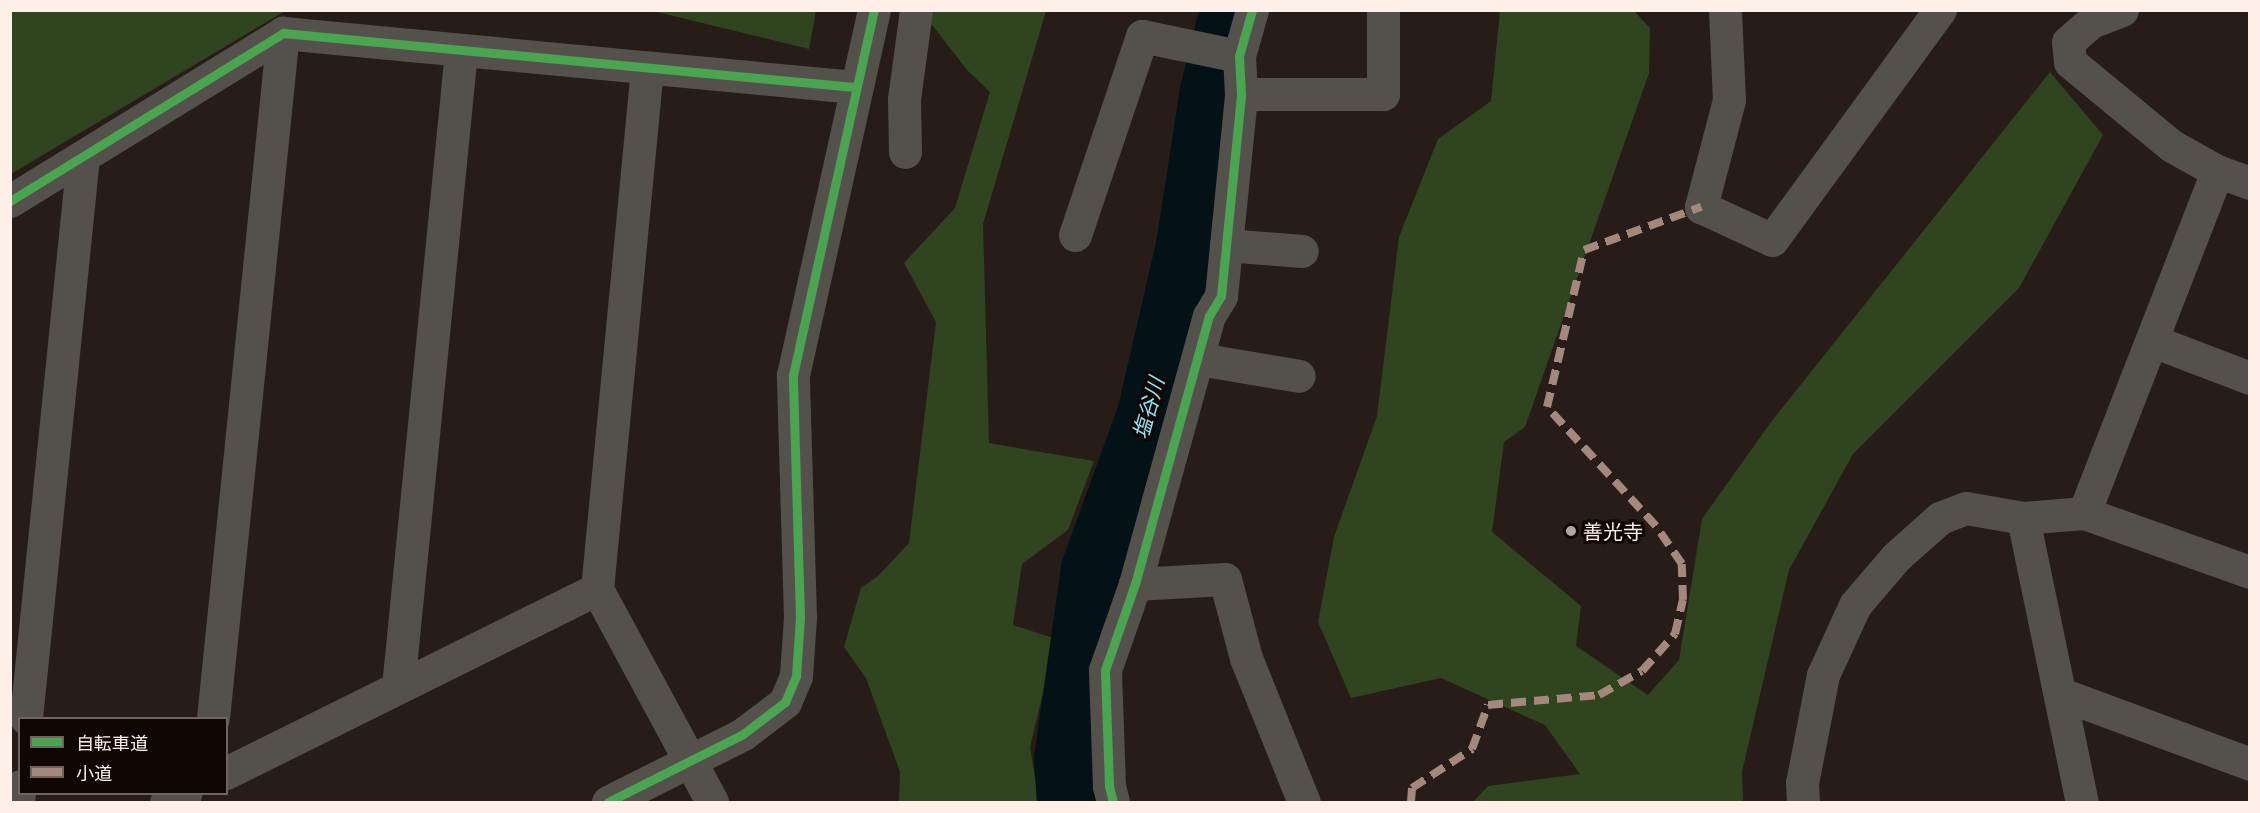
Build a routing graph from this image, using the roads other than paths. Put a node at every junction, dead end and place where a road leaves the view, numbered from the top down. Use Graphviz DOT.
graph roads {
  1 [pos="874,10"];
  2 [pos="916,10"];
  3 [pos="1252,10"];
  4 [pos="1383,10"];
  5 [pos="1725,10"];
  6 [pos="1940,10"];
  7 [pos="2122,10"];
  8 [pos="1145,23"];
  9 [pos="283,33"];
  10 [pos="461,51"];
  11 [pos="1239,56"];
  12 [pos="647,68"];
  13 [pos="854,87"];
  14 [pos="1241,94"];
  15 [pos="905,152"];
  16 [pos="83,157"];
  17 [pos="2217,171"];
  18 [pos="2250,183"];
  19 [pos="10,201"];
  20 [pos="1075,235"];
  21 [pos="1226,245"];
  22 [pos="1302,250"];
  23 [pos="2152,341"];
  24 [pos="1199,359"];
  25 [pos="1299,376"];
  26 [pos="2250,378"];
  27 [pos="2084,513"];
  28 [pos="2023,518"];
  29 [pos="2250,572"];
  30 [pos="1135,584"];
  31 [pos="597,589"];
  32 [pos="398,687"];
  33 [pos="2061,694"];
  34 [pos="26,717"];
  35 [pos="213,717"];
  36 [pos="693,761"];
  37 [pos="2250,764"];
  38 [pos="228,772"];
  39 [pos="183,795"];
  40 [pos="166,802"];
  41 [pos="608,802"];
  42 [pos="712,802"];
  43 [pos="1113,802"];
  44 [pos="1304,802"];
  45 [pos="1803,802"];
  46 [pos="2082,802"];
  1 -- 13 [label="street"];
  2 -- 15 [label="street"];
  3 -- 11 [label="street"];
  4 -- 14 [label="street"];
  5 -- 6 [label="street"];
  7 -- 17 [label="street"];
  8 -- 11 [label="street"];
  8 -- 20 [label="street"];
  9 -- 10 [label="street"];
  9 -- 16 [label="street"];
  9 -- 35 [label="street"];
  10 -- 12 [label="street"];
  10 -- 32 [label="street"];
  11 -- 14 [label="street"];
  12 -- 13 [label="street"];
  12 -- 31 [label="street"];
  13 -- 36 [label="street"];
  14 -- 21 [label="street"];
  16 -- 19 [label="street"];
  16 -- 34 [label="street"];
  17 -- 18 [label="street"];
  17 -- 23 [label="street"];
  21 -- 22 [label="street"];
  21 -- 24 [label="street"];
  23 -- 26 [label="street"];
  23 -- 27 [label="street"];
  24 -- 25 [label="street"];
  24 -- 30 [label="street"];
  27 -- 28 [label="street"];
  27 -- 29 [label="street"];
  28 -- 33 [label="street"];
  28 -- 45 [label="street"];
  30 -- 43 [label="street"];
  30 -- 44 [label="street"];
  31 -- 32 [label="street"];
  31 -- 36 [label="street"];
  32 -- 38 [label="street"];
  33 -- 37 [label="street"];
  33 -- 46 [label="street"];
  36 -- 41 [label="street"];
  36 -- 42 [label="street"];
  39 -- 40 [label="street"];
}
